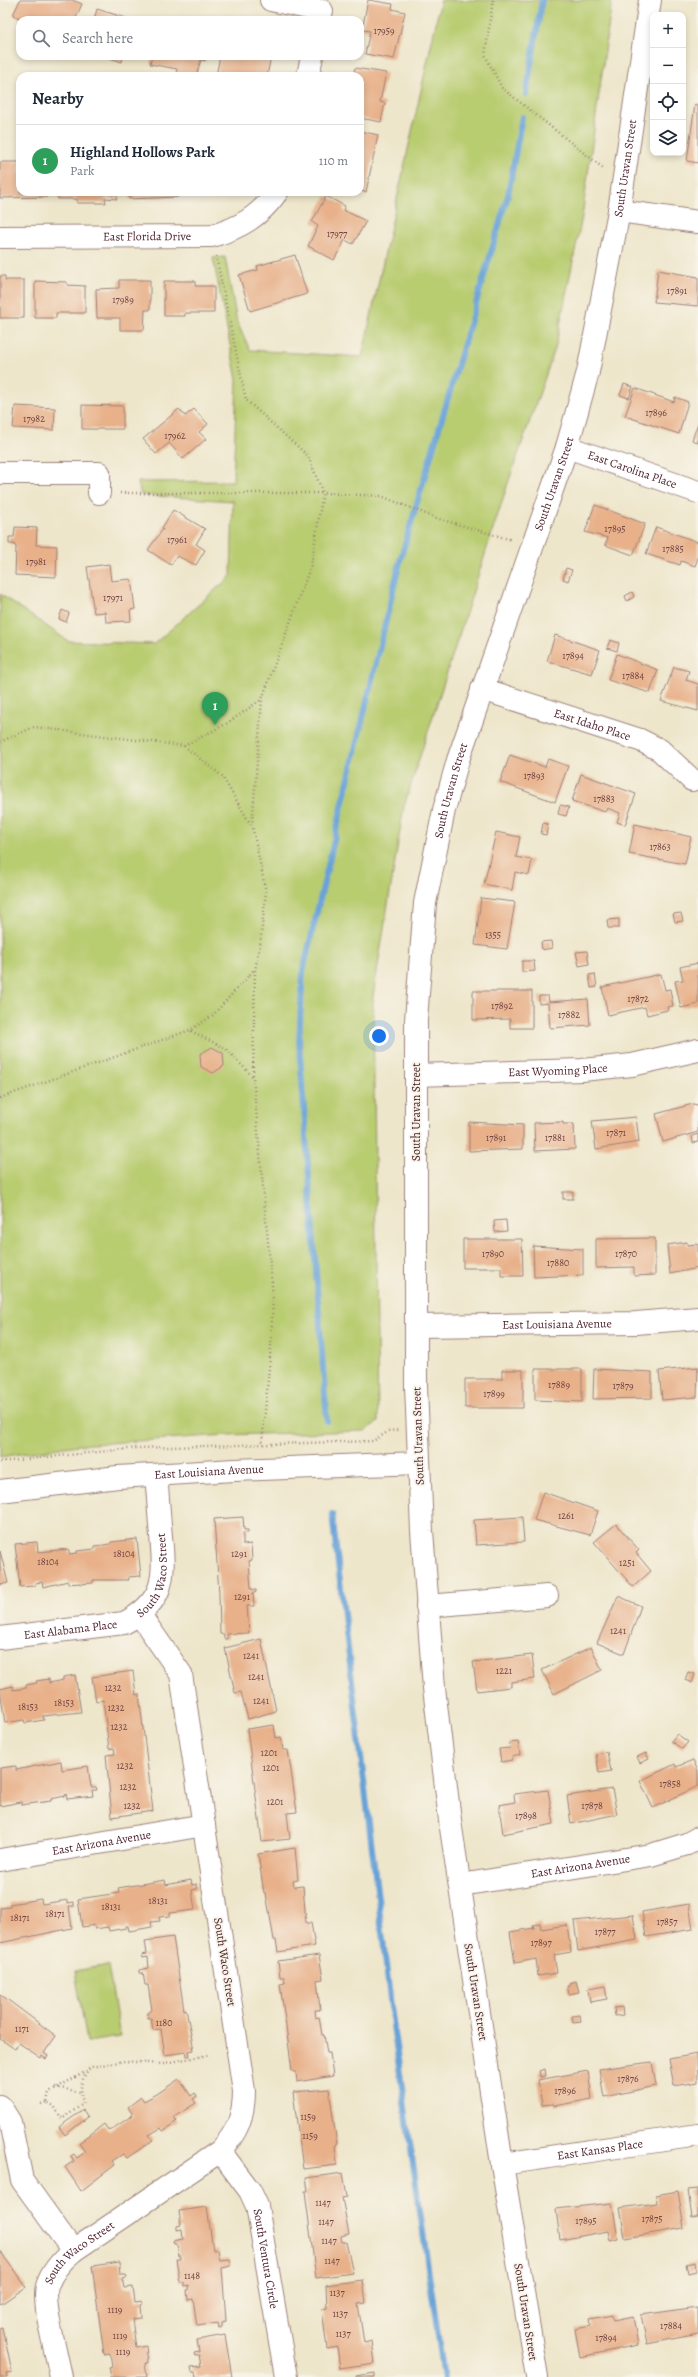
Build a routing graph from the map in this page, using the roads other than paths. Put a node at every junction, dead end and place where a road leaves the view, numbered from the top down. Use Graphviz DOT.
graph roads {
  1 [pos="270,0"];
  2 [pos="650,0"];
  3 [pos="322,10"];
  4 [pos="311,60"];
  5 [pos="309,72"];
  6 [pos="274,196"];
  7 [pos="619,211"];
  8 [pos="698,222"];
  9 [pos="0,237"];
  10 [pos="567,447"];
  11 [pos="0,473"];
  12 [pos="698,492"];
  13 [pos="99,493"];
  14 [pos="482,689"];
  15 [pos="692,780"];
  16 [pos="698,1050"];
  17 [pos="416,1075"];
  18 [pos="698,1318"];
  19 [pos="416,1326"];
  20 [pos="419,1463"];
  21 [pos="156,1475"];
  22 [pos="0,1491"];
  23 [pos="547,1596"];
  24 [pos="427,1606"];
  25 [pos="140,1615"];
  26 [pos="0,1638"];
  27 [pos="204,1825"];
  28 [pos="698,1838"];
  29 [pos="0,1860"];
  30 [pos="460,1885"];
  31 [pos="0,2106"];
  32 [pos="698,2135"];
  33 [pos="220,2151"];
  34 [pos="502,2164"];
  35 [pos="72,2251"];
  36 [pos="61,2377"];
  37 [pos="286,2377"];
  38 [pos="537,2377"];
  1 -- 3 [label="street"];
  2 -- 7 [label="street, South Uravan Street"];
  4 -- 5 [label="street"];
  6 -- 9 [label="street, East Florida Drive"];
  7 -- 8 [label="street"];
  7 -- 10 [label="street, South Uravan Street"];
  10 -- 12 [label="street, East Carolina Place"];
  10 -- 14 [label="street, South Uravan Street"];
  11 -- 13 [label="street"];
  14 -- 15 [label="street, East Idaho Place"];
  14 -- 17 [label="street, South Uravan Street"];
  16 -- 17 [label="street, East Wyoming Place"];
  17 -- 19 [label="street, South Uravan Street"];
  18 -- 19 [label="street, East Louisiana Avenue"];
  19 -- 20 [label="street, South Uravan Street"];
  20 -- 21 [label="street, East Louisiana Avenue"];
  20 -- 24 [label="street, South Uravan Street"];
  21 -- 22 [label="street, East Louisiana Avenue"];
  21 -- 25 [label="street, South Waco Street"];
  23 -- 24 [label="street"];
  24 -- 30 [label="street, South Uravan Street"];
  25 -- 26 [label="street, East Alabama Place"];
  25 -- 27 [label="street, South Waco Street"];
  27 -- 29 [label="street, East Arizona Avenue"];
  27 -- 33 [label="street, South Waco Street"];
  28 -- 30 [label="street, East Arizona Avenue"];
  30 -- 34 [label="street, South Uravan Street"];
  31 -- 35 [label="street"];
  32 -- 34 [label="street, East Kansas Place"];
  33 -- 35 [label="street, South Waco Street"];
  33 -- 37 [label="street, South Ventura Circle"];
  34 -- 38 [label="street, South Uravan Street"];
  35 -- 36 [label="street, South Waco Street"];
}
